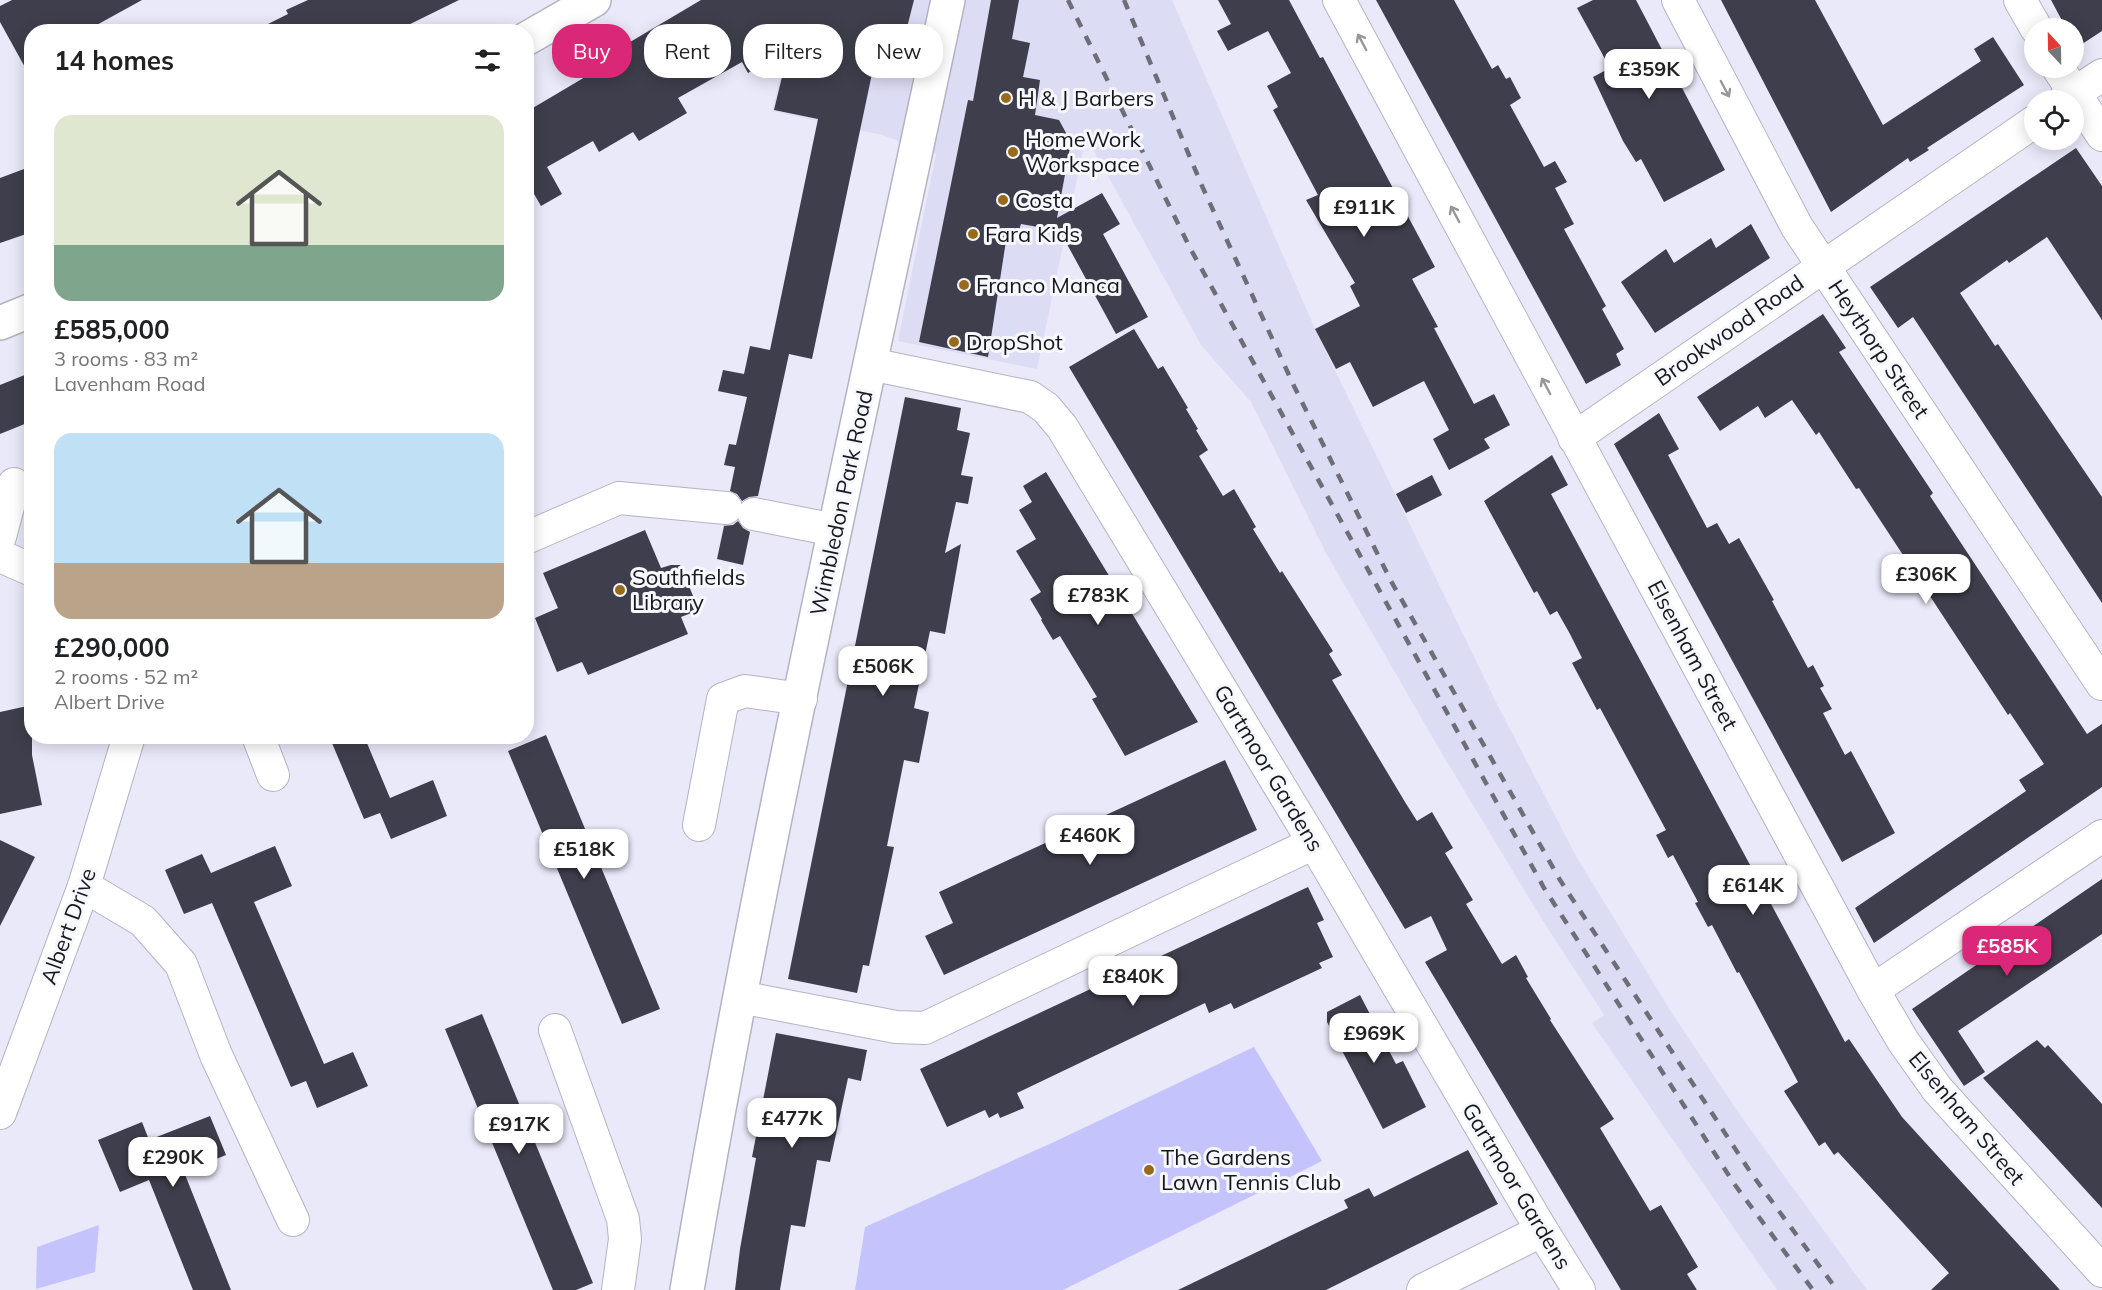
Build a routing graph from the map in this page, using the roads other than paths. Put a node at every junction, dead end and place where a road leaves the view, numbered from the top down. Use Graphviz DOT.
graph roads {
  1 [pos="594,0"];
  2 [pos="948,0"];
  3 [pos="1339,0"];
  4 [pos="1678,0"];
  5 [pos="2020,0"];
  6 [pos="2030,18"];
  7 [pos="534,34"];
  8 [pos="2102,75"];
  9 [pos="2080,90"];
  10 [pos="2084,114"];
  11 [pos="2024,129"];
  12 [pos="2102,135"];
  13 [pos="1822,265"];
  14 [pos="24,313"];
  15 [pos="0,323"];
  16 [pos="870,364"];
  17 [pos="1574,438"];
  18 [pos="14,484"];
  19 [pos="835,530"];
  20 [pos="534,535"];
  21 [pos="0,537"];
  22 [pos="0,556"];
  23 [pos="24,566"];
  24 [pos="2102,684"];
  25 [pos="801,699"];
  26 [pos="127,744"];
  27 [pos="261,744"];
  28 [pos="273,775"];
  29 [pos="699,825"];
  30 [pos="2102,836"];
  31 [pos="1314,843"];
  32 [pos="84,886"];
  33 [pos="1873,990"];
  34 [pos="740,998"];
  35 [pos="555,1030"];
  36 [pos="0,1113"];
  37 [pos="292,1220"];
  38 [pos="1541,1229"];
  39 [pos="2102,1271"];
  40 [pos="618,1290"];
  41 [pos="687,1290"];
  42 [pos="1423,1290"];
  43 [pos="1579,1290"];
  1 -- 7 [label="street"];
  2 -- 16 [label="street, Wimbledon Park Road"];
  17 -- 3 [label="street, Elsenham Street, one-way"];
  4 -- 13 [label="street, Heythorp Street, one-way"];
  5 -- 6 [label="street"];
  8 -- 9 [label="street"];
  10 -- 12 [label="street"];
  11 -- 13 [label="street, Brookwood Road"];
  13 -- 17 [label="street, Brookwood Road"];
  13 -- 24 [label="street, Heythorp Street"];
  14 -- 15 [label="street"];
  16 -- 19 [label="street, Wimbledon Park Road"];
  16 -- 31 [label="street, Gartmoor Gardens"];
  17 -- 33 [label="street, Elsenham Street"];
  18 -- 21 [label="street"];
  19 -- 20 [label="street"];
  19 -- 25 [label="street, Wimbledon Park Road"];
  22 -- 23 [label="street"];
  25 -- 29 [label="street"];
  25 -- 34 [label="street, Wimbledon Park Road"];
  26 -- 32 [label="street, Albert Drive"];
  27 -- 28 [label="street"];
  30 -- 33 [label="street"];
  31 -- 34 [label="street"];
  31 -- 38 [label="street, Gartmoor Gardens"];
  32 -- 36 [label="street, Albert Drive"];
  32 -- 37 [label="street"];
  33 -- 39 [label="street, Elsenham Street"];
  34 -- 41 [label="street, Wimbledon Park Road"];
  35 -- 40 [label="street"];
  38 -- 42 [label="street"];
  38 -- 43 [label="street, Gartmoor Gardens"];
}
